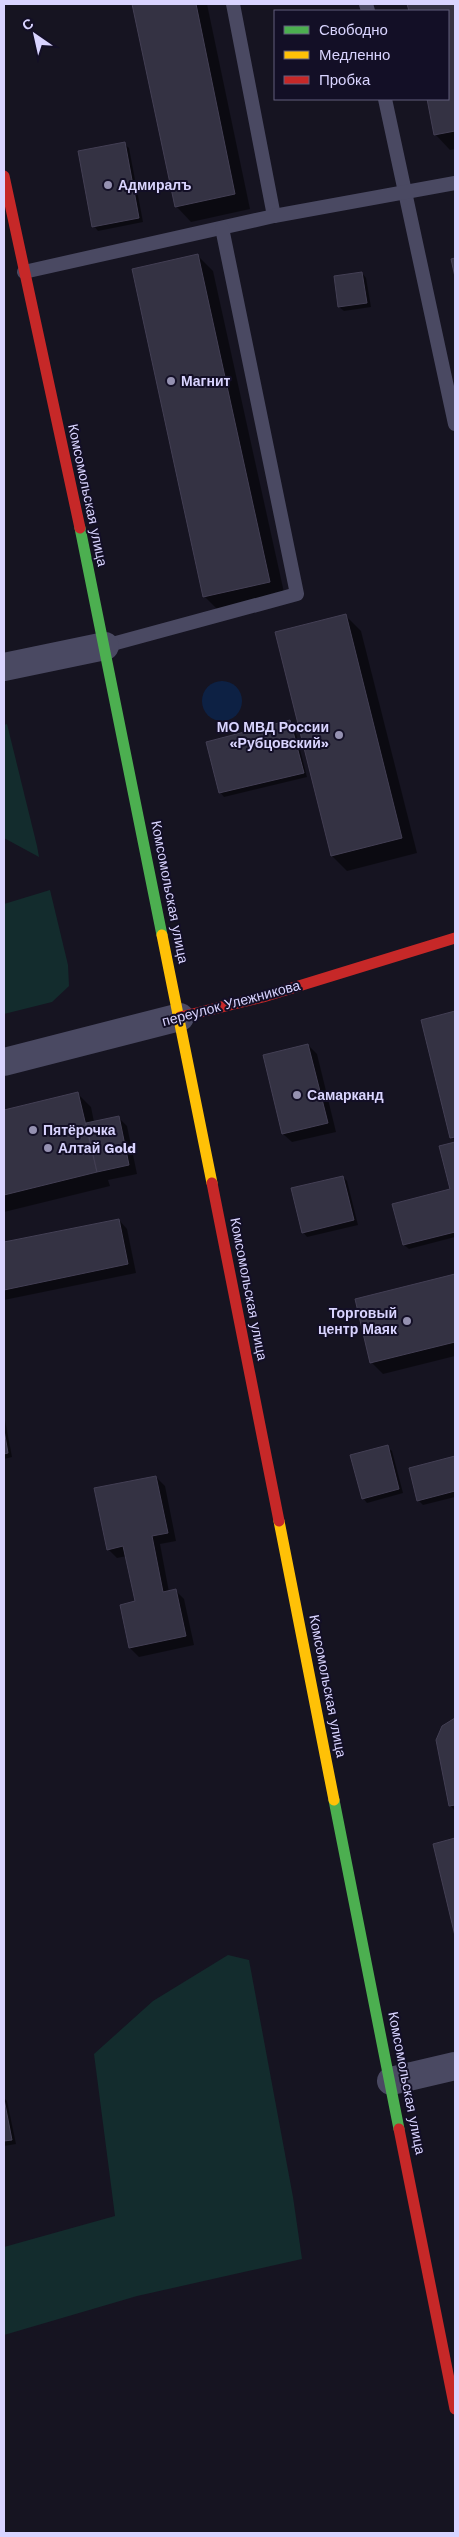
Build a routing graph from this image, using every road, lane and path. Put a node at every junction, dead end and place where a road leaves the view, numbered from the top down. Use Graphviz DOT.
graph roads {
  1 [pos="233,4"];
  2 [pos="385,100"];
  3 [pos="4,176"];
  4 [pos="455,183"];
  5 [pos="404,191"];
  6 [pos="274,216"];
  7 [pos="222,228"];
  8 [pos="24,272"];
  9 [pos="455,424"];
  10 [pos="105,646"];
  11 [pos="4,667"];
  12 [pos="455,938"];
  13 [pos="180,1017"];
  14 [pos="4,1062"];
  15 [pos="455,2066"];
  16 [pos="391,2081"];
  17 [pos="455,2409"];
  1 -- 6 [label="lane"];
  2 -- 5 [label="lane"];
  3 -- 8 [label="main road, Комсомольская улица"];
  4 -- 5 [label="lane"];
  5 -- 6 [label="lane"];
  5 -- 9 [label="lane"];
  6 -- 7 [label="lane"];
  7 -- 8 [label="lane"];
  7 -- 10 [label="lane"];
  8 -- 10 [label="main road, Комсомольская улица"];
  10 -- 11 [label="street"];
  10 -- 13 [label="main road, Комсомольская улица"];
  12 -- 13 [label="main road, переулок Улежникова"];
  13 -- 14 [label="street, переулок Улежникова"];
  13 -- 16 [label="main road, Комсомольская улица"];
  15 -- 16 [label="street"];
  16 -- 17 [label="main road, Комсомольская улица"];
}
